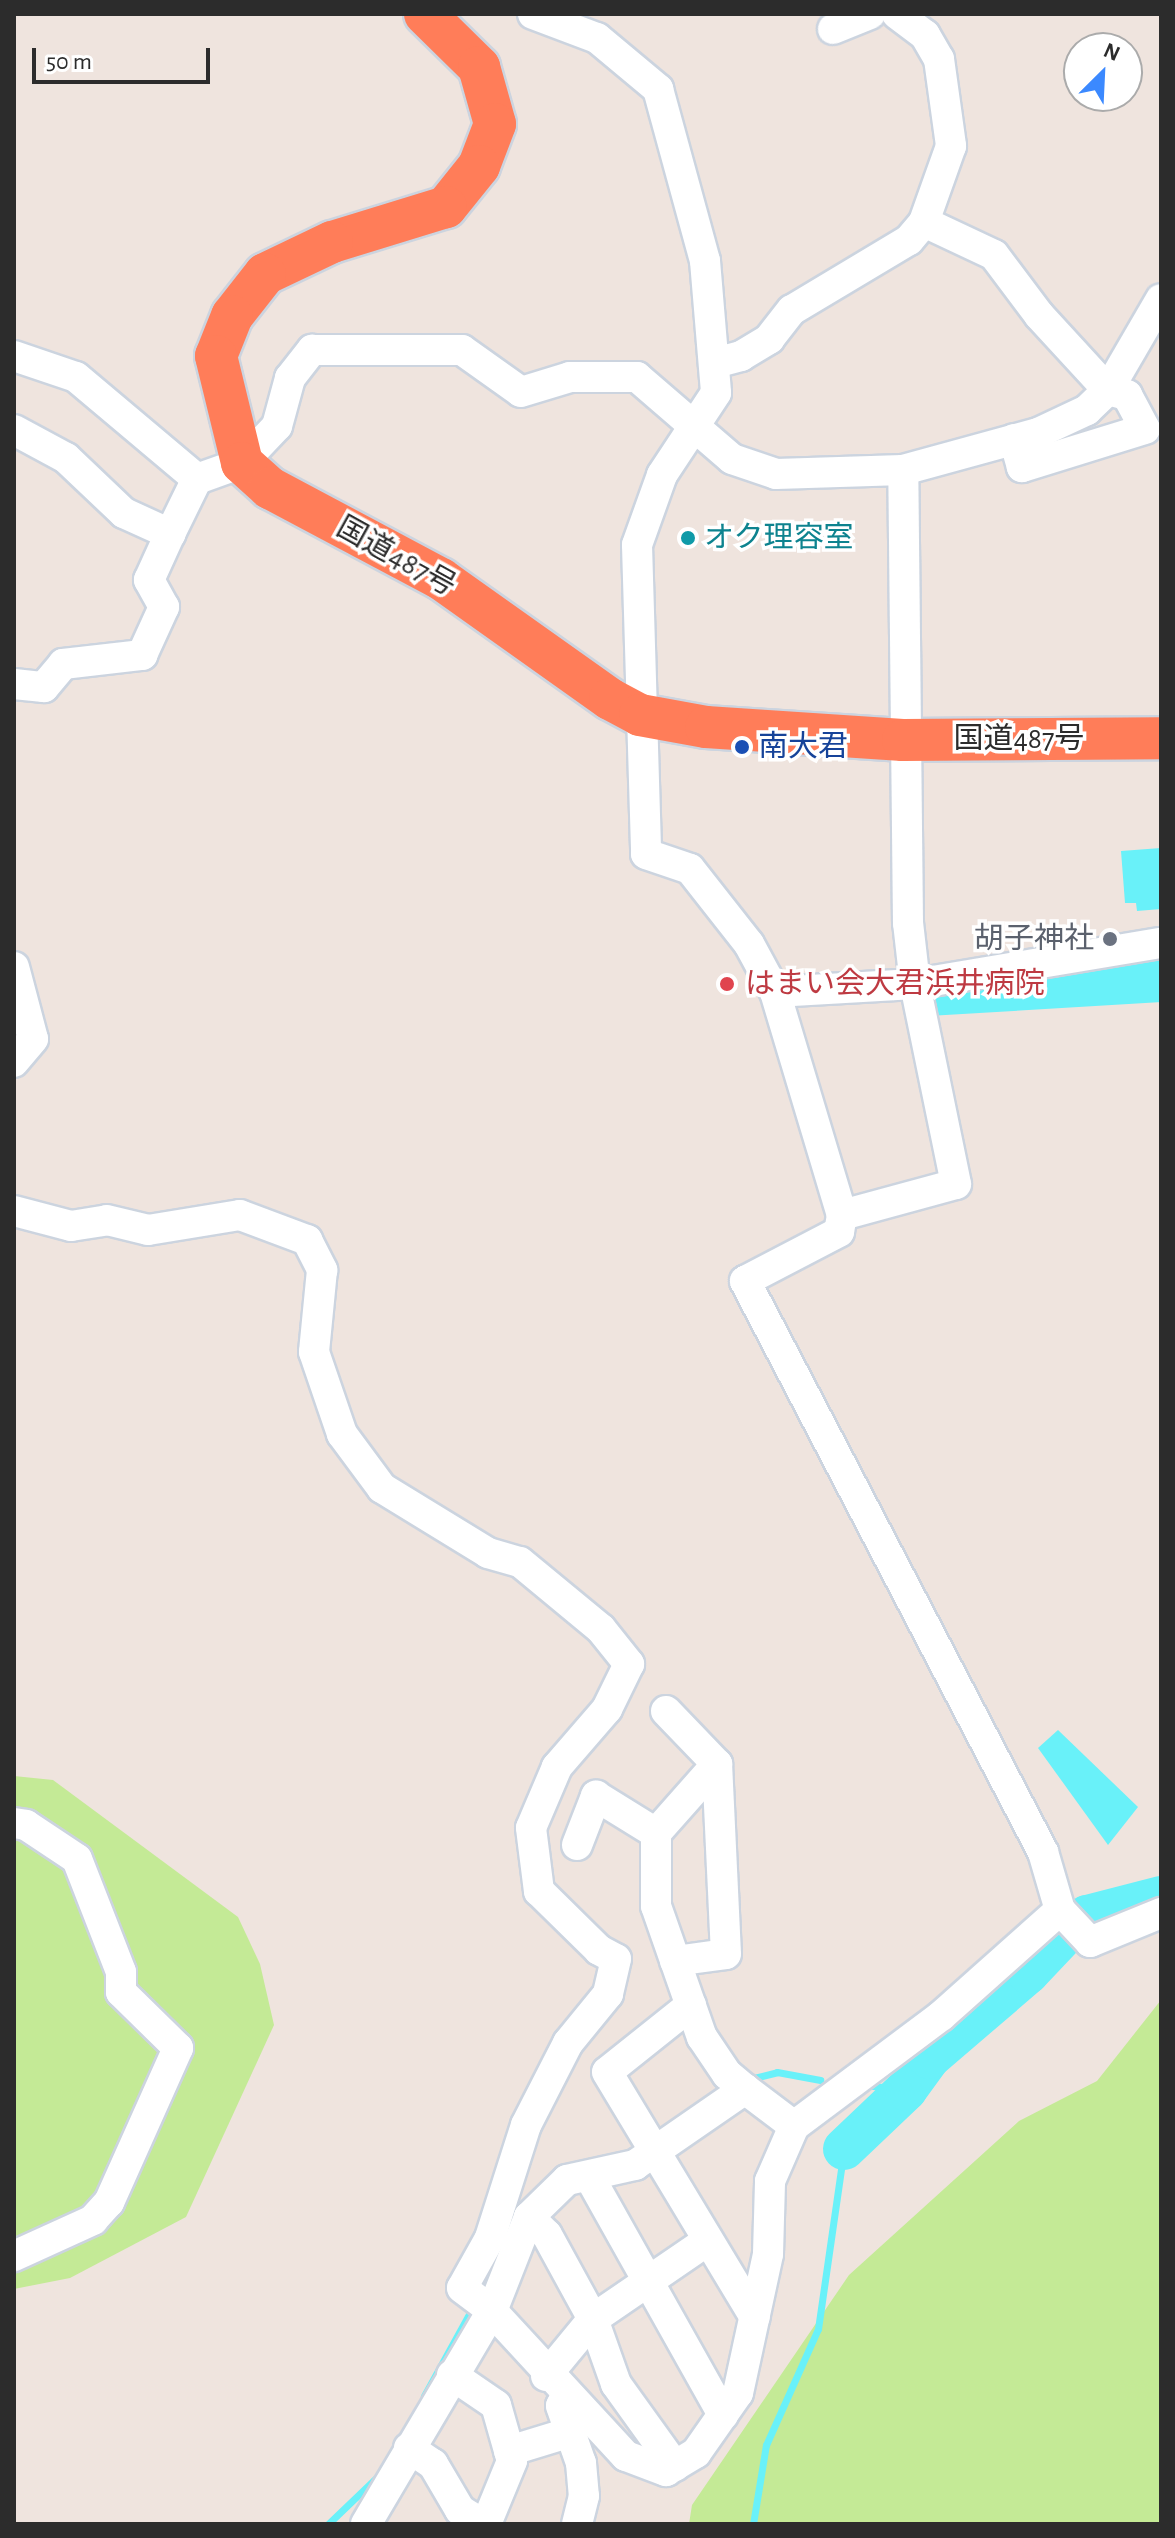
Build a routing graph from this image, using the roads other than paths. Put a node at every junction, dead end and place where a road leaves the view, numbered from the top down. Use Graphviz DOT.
graph roads {
  1 [pos="425,14"];
  2 [pos="533,14"];
  3 [pos="870,14"];
  4 [pos="897,14"];
  5 [pos="833,29"];
  6 [pos="924,222"];
  7 [pos="1161,299"];
  8 [pos="14,356"];
  9 [pos="715,363"];
  10 [pos="1108,390"];
  11 [pos="1153,428"];
  12 [pos="697,429"];
  13 [pos="14,430"];
  14 [pos="1014,439"];
  15 [pos="242,463"];
  16 [pos="903,470"];
  17 [pos="197,479"];
  18 [pos="170,534"];
  19 [pos="14,684"];
  20 [pos="640,715"];
  21 [pos="1161,738"];
  22 [pos="903,740"];
  23 [pos="1161,943"];
  24 [pos="14,967"];
  25 [pos="915,984"];
  26 [pos="775,992"];
  27 [pos="22,1018"];
  28 [pos="14,1062"];
  29 [pos="14,1211"];
  30 [pos="842,1215"];
  31 [pos="666,1711"];
  32 [pos="717,1764"];
  33 [pos="14,1823"];
  34 [pos="656,1833"];
  35 [pos="577,1845"];
  36 [pos="1060,1910"];
  37 [pos="1161,1913"];
  38 [pos="675,1961"];
  39 [pos="691,2005"];
  40 [pos="736,2082"];
  41 [pos="794,2126"];
  42 [pos="648,2146"];
  43 [pos="589,2176"];
  44 [pos="529,2217"];
  45 [pos="707,2241"];
  46 [pos="14,2256"];
  47 [pos="648,2282"];
  48 [pos="492,2311"];
  49 [pos="755,2317"];
  50 [pos="593,2319"];
  51 [pos="452,2375"];
  52 [pos="557,2385"];
  53 [pos="723,2415"];
  54 [pos="571,2432"];
  55 [pos="409,2448"];
  56 [pos="509,2451"];
  57 [pos="675,2466"];
  58 [pos="366,2524"];
  59 [pos="484,2524"];
  60 [pos="577,2524"];
  1 -- 15 [label="highway"];
  2 -- 9 [label="street"];
  3 -- 5 [label="street"];
  4 -- 6 [label="street"];
  6 -- 9 [label="street"];
  6 -- 10 [label="street"];
  7 -- 10 [label="street"];
  8 -- 17 [label="street"];
  9 -- 12 [label="street"];
  10 -- 11 [label="street"];
  10 -- 14 [label="street"];
  11 -- 14 [label="street"];
  12 -- 15 [label="street"];
  12 -- 16 [label="street"];
  12 -- 20 [label="street"];
  13 -- 18 [label="street"];
  14 -- 16 [label="street"];
  15 -- 17 [label="street"];
  15 -- 20 [label="highway, 国道487号"];
  16 -- 22 [label="street"];
  17 -- 18 [label="street"];
  18 -- 19 [label="street"];
  20 -- 22 [label="highway, 国道487号"];
  20 -- 26 [label="street"];
  21 -- 22 [label="highway, 国道487号"];
  22 -- 25 [label="street"];
  23 -- 25 [label="street"];
  24 -- 27 [label="street"];
  25 -- 26 [label="street"];
  25 -- 30 [label="street"];
  26 -- 30 [label="street"];
  27 -- 28 [label="street"];
  29 -- 48 [label="street"];
  30 -- 36 [label="street"];
  31 -- 32 [label="street"];
  32 -- 34 [label="street"];
  32 -- 38 [label="street"];
  33 -- 46 [label="street"];
  34 -- 35 [label="street"];
  34 -- 38 [label="street"];
  36 -- 37 [label="street"];
  36 -- 41 [label="street"];
  38 -- 39 [label="street"];
  39 -- 40 [label="street"];
  39 -- 42 [label="street"];
  40 -- 41 [label="street"];
  40 -- 42 [label="street"];
  41 -- 49 [label="street"];
  42 -- 43 [label="street"];
  42 -- 45 [label="street"];
  43 -- 44 [label="street"];
  43 -- 47 [label="street"];
  44 -- 48 [label="street"];
  44 -- 50 [label="street"];
  45 -- 47 [label="street"];
  45 -- 49 [label="street"];
  47 -- 50 [label="street"];
  47 -- 53 [label="street"];
  48 -- 51 [label="street"];
  48 -- 52 [label="street"];
  49 -- 53 [label="street"];
  50 -- 52 [label="street"];
  50 -- 57 [label="street"];
  51 -- 55 [label="street"];
  51 -- 56 [label="street"];
  52 -- 54 [label="street"];
  52 -- 57 [label="street"];
  53 -- 57 [label="street"];
  54 -- 56 [label="street"];
  54 -- 60 [label="street"];
  55 -- 58 [label="street"];
  55 -- 59 [label="street"];
  56 -- 59 [label="street"];
}
